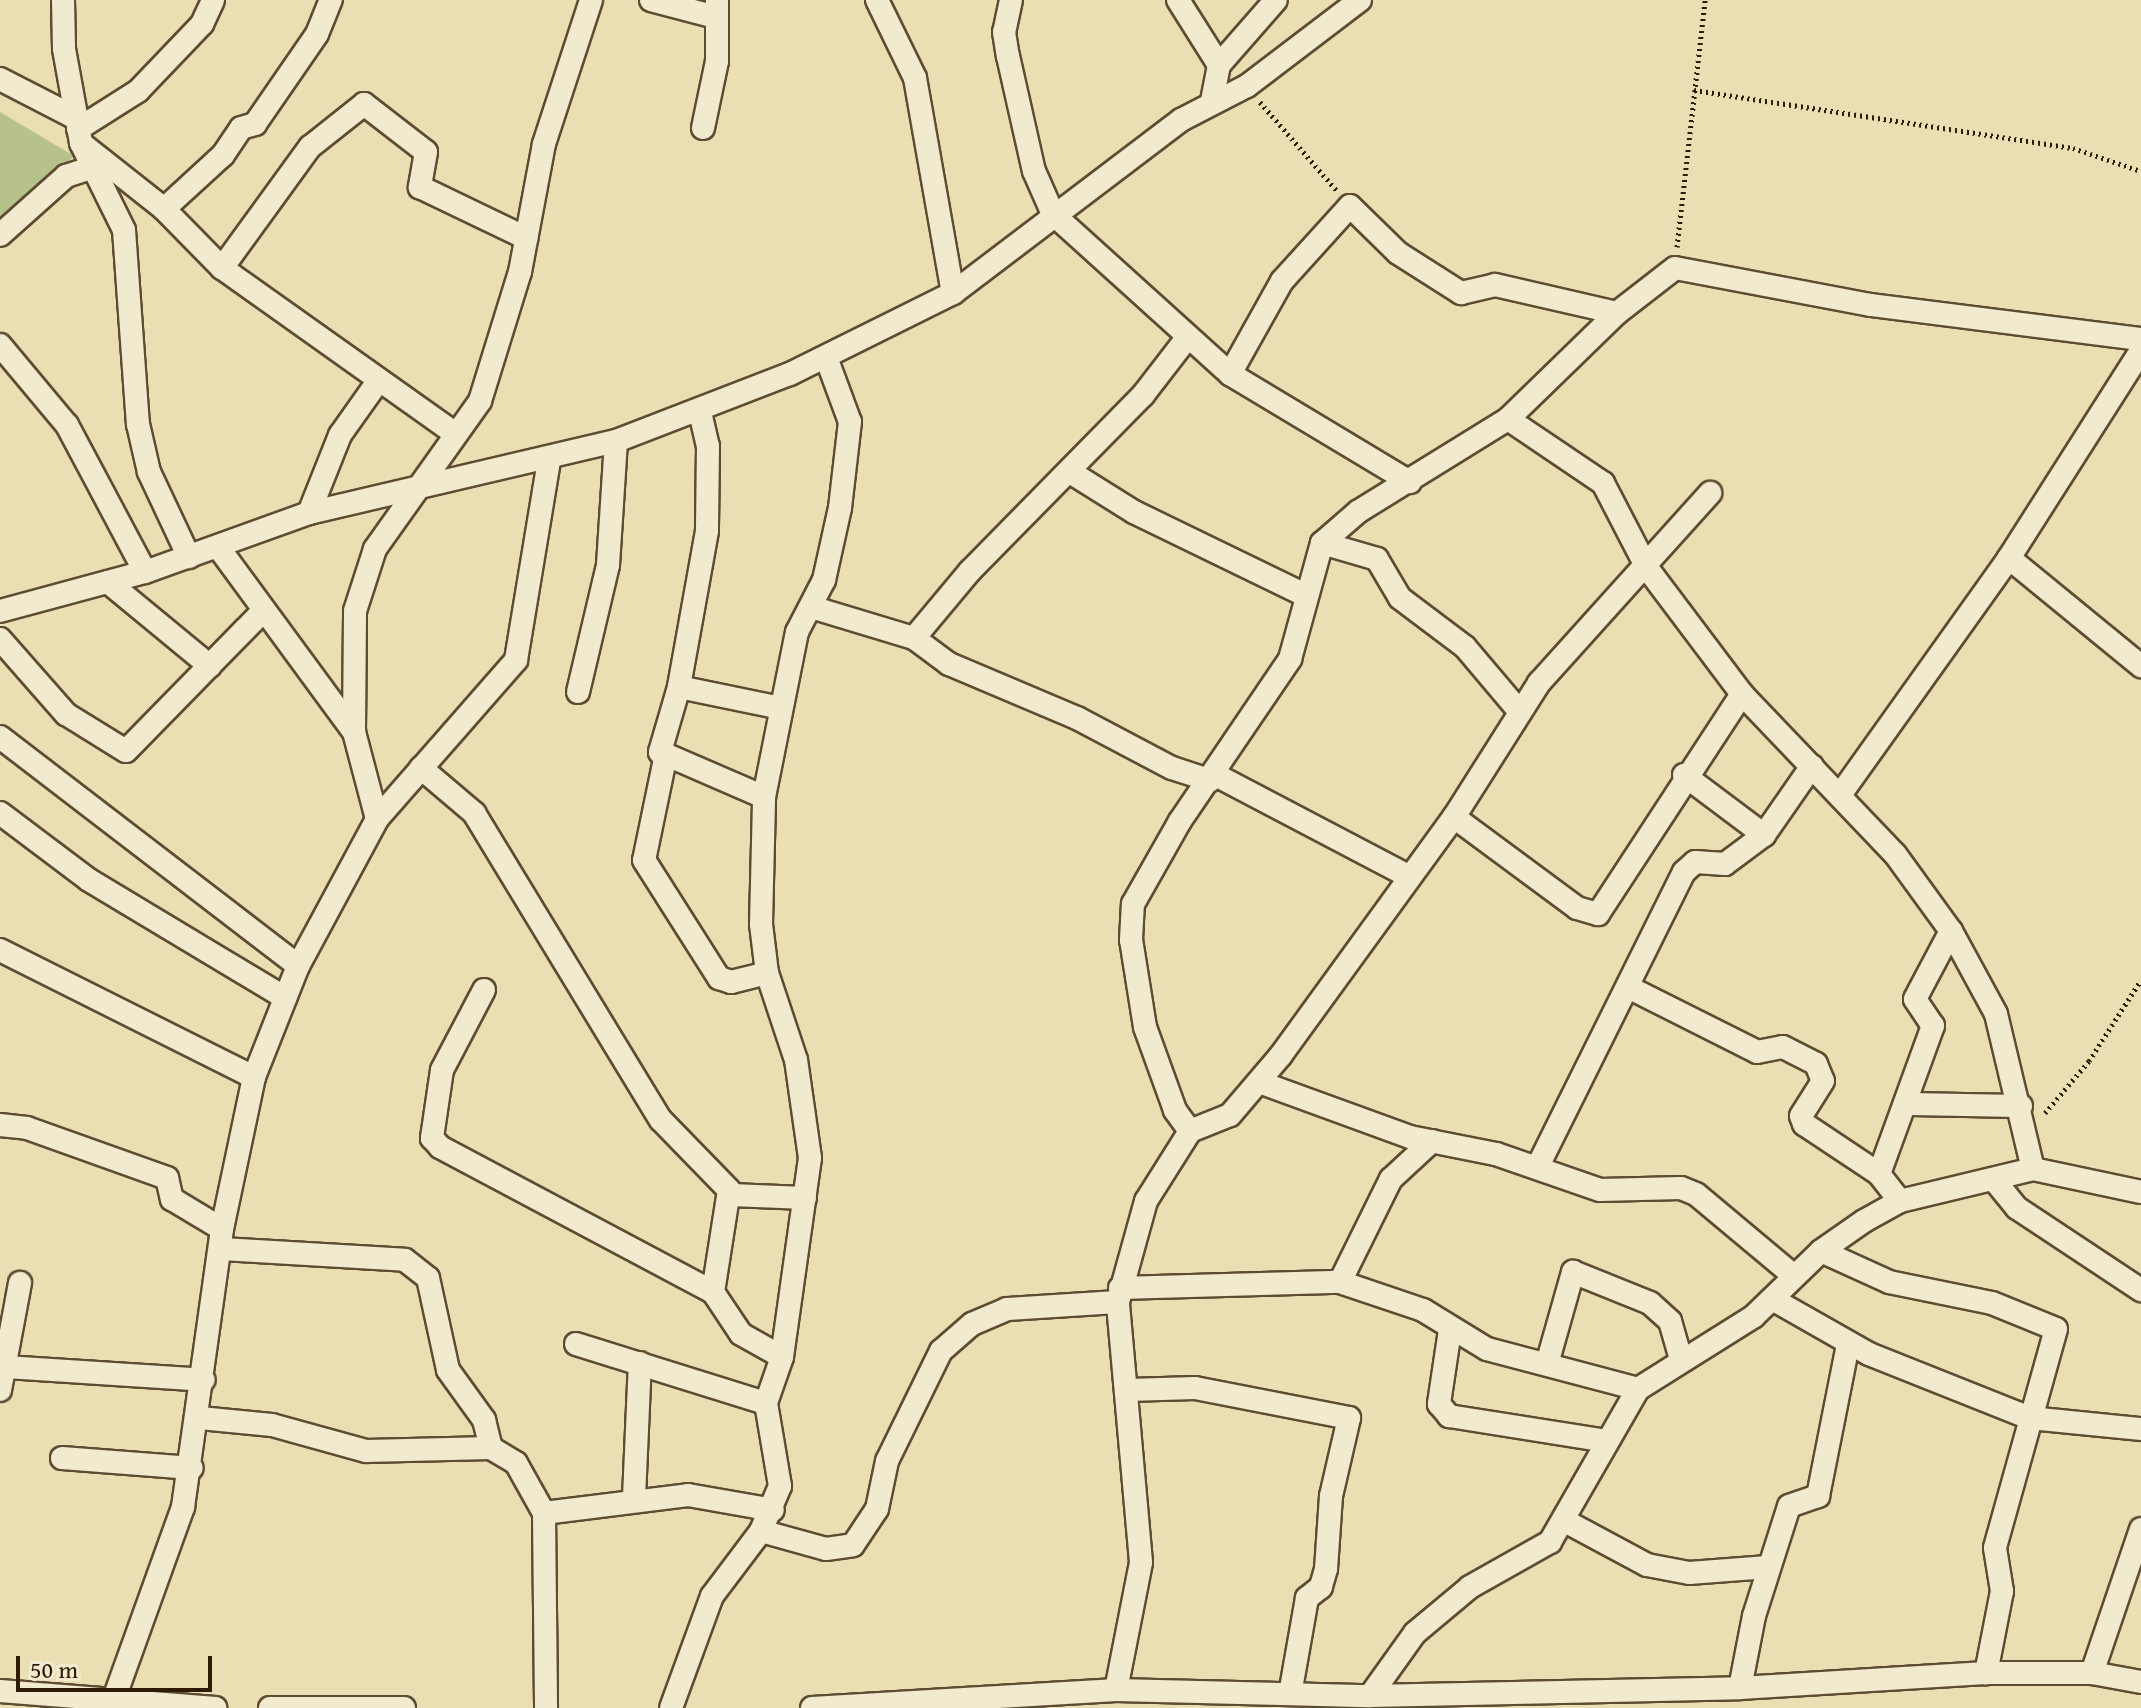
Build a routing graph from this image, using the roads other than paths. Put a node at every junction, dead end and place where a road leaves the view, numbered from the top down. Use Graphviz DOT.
graph roads {
  1 [pos="63,0"];
  2 [pos="213,0"];
  3 [pos="331,0"];
  4 [pos="651,0"];
  5 [pos="877,0"];
  6 [pos="1011,0"];
  7 [pos="1178,0"];
  8 [pos="1276,0"];
  9 [pos="1360,0"];
  10 [pos="583,2"];
  11 [pos="717,9"];
  12 [pos="1201,10"];
  13 [pos="1219,65"];
  14 [pos="0,79"];
  15 [pos="1212,100"];
  16 [pos="703,128"];
  17 [pos="78,130"];
  18 [pos="90,168"];
  19 [pos="164,209"];
  20 [pos="1053,214"];
  21 [pos="0,235"];
  22 [pos="526,238"];
  23 [pos="222,268"];
  24 [pos="953,293"];
  25 [pos="1617,313"];
  26 [pos="1187,338"];
  27 [pos="2141,339"];
  28 [pos="0,345"];
  29 [pos="2141,351"];
  30 [pos="826,357"];
  31 [pos="1230,374"];
  32 [pos="379,380"];
  33 [pos="700,412"];
  34 [pos="1508,419"];
  35 [pos="453,432"];
  36 [pos="616,441"];
  37 [pos="549,461"];
  38 [pos="1070,472"];
  39 [pos="1410,482"];
  40 [pos="412,490"];
  41 [pos="1710,493"];
  42 [pos="309,513"];
  43 [pos="1322,543"];
  44 [pos="218,547"];
  45 [pos="189,557"];
  46 [pos="2009,558"];
  47 [pos="1647,568"];
  48 [pos="145,572"];
  49 [pos="108,582"];
  50 [pos="1305,595"];
  51 [pos="811,607"];
  52 [pos="0,611"];
  53 [pos="263,611"];
  54 [pos="914,638"];
  55 [pos="0,639"];
  56 [pos="210,666"];
  57 [pos="2141,666"];
  58 [pos="679,687"];
  59 [pos="578,692"];
  60 [pos="1742,694"];
  61 [pos="781,708"];
  62 [pos="1519,711"];
  63 [pos="354,732"];
  64 [pos="0,737"];
  65 [pos="665,759"];
  66 [pos="1812,766"];
  67 [pos="421,768"];
  68 [pos="1684,775"];
  69 [pos="1212,777"];
  70 [pos="1840,795"];
  71 [pos="764,797"];
  72 [pos="0,813"];
  73 [pos="1454,817"];
  74 [pos="377,819"];
  75 [pos="1764,835"];
  76 [pos="1408,876"];
  77 [pos="1951,931"];
  78 [pos="0,950"];
  79 [pos="298,966"];
  80 [pos="767,973"];
  81 [pos="1628,987"];
  82 [pos="484,990"];
  83 [pos="285,998"];
  84 [pos="254,1077"];
  85 [pos="1259,1082"];
  86 [pos="1908,1104"];
  87 [pos="2021,1106"];
  88 [pos="0,1125"];
  89 [pos="1190,1131"];
  90 [pos="1432,1141"];
  91 [pos="1537,1168"];
  92 [pos="2033,1169"];
  93 [pos="1879,1174"];
  94 [pos="1995,1181"];
  95 [pos="2141,1191"];
  96 [pos="731,1195"];
  97 [pos="805,1198"];
  98 [pos="1900,1201"];
  99 [pos="222,1239"];
  100 [pos="1821,1251"];
  101 [pos="1794,1276"];
  102 [pos="1340,1282"];
  103 [pos="20,1283"];
  104 [pos="2141,1290"];
  105 [pos="713,1292"];
  106 [pos="1119,1295"];
  107 [pos="1774,1300"];
  108 [pos="1450,1330"];
  109 [pos="576,1344"];
  110 [pos="1848,1345"];
  111 [pos="782,1357"];
  112 [pos="1681,1359"];
  113 [pos="640,1363"];
  114 [pos="1547,1364"];
  115 [pos="5,1367"];
  116 [pos="204,1380"];
  117 [pos="1638,1389"];
  118 [pos="0,1390"];
  119 [pos="1128,1390"];
  120 [pos="766,1403"];
  121 [pos="200,1418"];
  122 [pos="2030,1418"];
  123 [pos="2141,1429"];
  124 [pos="1606,1441"];
  125 [pos="491,1448"];
  126 [pos="62,1458"];
  127 [pos="192,1468"];
  128 [pos="634,1498"];
  129 [pos="773,1510"];
  130 [pos="544,1513"];
  131 [pos="1565,1521"];
  132 [pos="2141,1529"];
  133 [pos="761,1531"];
  134 [pos="1768,1567"];
  135 [pos="1986,1673"];
  136 [pos="2092,1673"];
  137 [pos="2141,1682"];
  138 [pos="1740,1688"];
  139 [pos="1116,1690"];
  140 [pos="0,1691"];
  141 [pos="1290,1694"];
  142 [pos="1370,1696"];
  143 [pos="121,1701"];
  144 [pos="215,1708"];
  145 [pos="270,1708"];
  146 [pos="404,1708"];
  147 [pos="546,1708"];
  148 [pos="671,1708"];
  149 [pos="812,1708"];
  1 -- 17 [label="street"];
  2 -- 17 [label="street"];
  3 -- 19 [label="street"];
  4 -- 11 [label="street"];
  5 -- 24 [label="street"];
  6 -- 20 [label="street"];
  7 -- 12 [label="street"];
  8 -- 13 [label="street"];
  9 -- 15 [label="street"];
  10 -- 22 [label="street"];
  11 -- 16 [label="street"];
  12 -- 13 [label="street"];
  13 -- 15 [label="street"];
  14 -- 17 [label="street"];
  15 -- 20 [label="street"];
  17 -- 18 [label="street"];
  17 -- 19 [label="street"];
  18 -- 21 [label="street"];
  18 -- 45 [label="street"];
  19 -- 23 [label="street"];
  20 -- 24 [label="street"];
  20 -- 26 [label="street"];
  22 -- 23 [label="street"];
  22 -- 35 [label="street"];
  23 -- 32 [label="street"];
  24 -- 30 [label="street"];
  25 -- 27 [label="street"];
  25 -- 31 [label="street"];
  25 -- 34 [label="street"];
  26 -- 31 [label="street"];
  26 -- 38 [label="street"];
  28 -- 48 [label="street"];
  29 -- 46 [label="street"];
  30 -- 33 [label="street"];
  30 -- 51 [label="street"];
  31 -- 39 [label="street"];
  32 -- 35 [label="street"];
  32 -- 42 [label="street"];
  33 -- 36 [label="street"];
  33 -- 58 [label="street"];
  34 -- 39 [label="street"];
  34 -- 47 [label="street"];
  35 -- 40 [label="street"];
  36 -- 37 [label="street"];
  36 -- 59 [label="street"];
  37 -- 40 [label="street"];
  37 -- 67 [label="street"];
  38 -- 50 [label="street"];
  38 -- 54 [label="street"];
  39 -- 43 [label="street"];
  40 -- 42 [label="street"];
  40 -- 63 [label="street"];
  41 -- 47 [label="street"];
  42 -- 44 [label="street"];
  43 -- 50 [label="street"];
  43 -- 62 [label="street"];
  44 -- 45 [label="street"];
  44 -- 53 [label="street"];
  45 -- 48 [label="street"];
  46 -- 57 [label="street"];
  46 -- 70 [label="street"];
  47 -- 60 [label="street"];
  47 -- 62 [label="street"];
  48 -- 49 [label="street"];
  49 -- 52 [label="street"];
  49 -- 56 [label="street"];
  50 -- 69 [label="street"];
  51 -- 54 [label="street"];
  51 -- 61 [label="street"];
  53 -- 56 [label="street"];
  53 -- 63 [label="street"];
  54 -- 69 [label="street"];
  55 -- 56 [label="street"];
  58 -- 61 [label="street"];
  58 -- 65 [label="street"];
  60 -- 66 [label="street"];
  60 -- 68 [label="street"];
  61 -- 71 [label="street"];
  62 -- 73 [label="street"];
  63 -- 74 [label="street"];
  64 -- 79 [label="street"];
  65 -- 71 [label="street"];
  65 -- 80 [label="street"];
  66 -- 70 [label="street"];
  66 -- 75 [label="street"];
  67 -- 74 [label="street"];
  67 -- 96 [label="street"];
  68 -- 73 [label="street"];
  68 -- 75 [label="street"];
  69 -- 76 [label="street"];
  69 -- 89 [label="street"];
  70 -- 77 [label="street"];
  71 -- 80 [label="street"];
  72 -- 83 [label="street"];
  73 -- 76 [label="street"];
  74 -- 79 [label="street"];
  75 -- 81 [label="street"];
  76 -- 85 [label="street"];
  77 -- 86 [label="street"];
  77 -- 87 [label="street"];
  78 -- 84 [label="street"];
  79 -- 83 [label="street"];
  80 -- 97 [label="street"];
  81 -- 91 [label="street"];
  81 -- 93 [label="street"];
  82 -- 105 [label="street"];
  83 -- 84 [label="street"];
  84 -- 99 [label="street"];
  85 -- 89 [label="street"];
  85 -- 90 [label="street"];
  86 -- 87 [label="street"];
  86 -- 93 [label="street"];
  87 -- 92 [label="street"];
  88 -- 99 [label="street"];
  89 -- 106 [label="street"];
  90 -- 91 [label="street"];
  90 -- 102 [label="street"];
  91 -- 101 [label="street"];
  92 -- 94 [label="street"];
  92 -- 95 [label="street"];
  93 -- 98 [label="street"];
  94 -- 98 [label="street"];
  94 -- 104 [label="street"];
  96 -- 97 [label="street"];
  96 -- 105 [label="street"];
  97 -- 111 [label="street"];
  98 -- 100 [label="street"];
  99 -- 116 [label="street"];
  99 -- 125 [label="street"];
  100 -- 101 [label="street"];
  100 -- 122 [label="street"];
  101 -- 107 [label="street"];
  102 -- 106 [label="street"];
  102 -- 108 [label="street"];
  103 -- 115 [label="street"];
  105 -- 111 [label="street"];
  106 -- 119 [label="street"];
  106 -- 133 [label="street"];
  107 -- 110 [label="street"];
  107 -- 112 [label="street"];
  108 -- 114 [label="street"];
  108 -- 124 [label="street"];
  109 -- 113 [label="street"];
  110 -- 122 [label="street"];
  110 -- 134 [label="street"];
  111 -- 120 [label="street"];
  112 -- 114 [label="street"];
  112 -- 117 [label="street"];
  113 -- 120 [label="street"];
  113 -- 128 [label="street"];
  114 -- 117 [label="street"];
  115 -- 116 [label="street"];
  115 -- 118 [label="street"];
  116 -- 121 [label="street"];
  117 -- 124 [label="street"];
  119 -- 139 [label="street"];
  119 -- 141 [label="street"];
  120 -- 129 [label="street"];
  121 -- 125 [label="street"];
  121 -- 127 [label="street"];
  122 -- 123 [label="street"];
  122 -- 135 [label="street"];
  124 -- 131 [label="street"];
  125 -- 130 [label="street"];
  126 -- 127 [label="street"];
  127 -- 143 [label="street"];
  128 -- 129 [label="street"];
  128 -- 130 [label="street"];
  129 -- 133 [label="street"];
  130 -- 147 [label="street"];
  131 -- 134 [label="street"];
  131 -- 142 [label="street"];
  132 -- 136 [label="street"];
  133 -- 148 [label="street"];
  134 -- 138 [label="street"];
  135 -- 136 [label="street"];
  135 -- 138 [label="street"];
  136 -- 137 [label="street"];
  138 -- 142 [label="street"];
  139 -- 141 [label="street"];
  139 -- 149 [label="street"];
  140 -- 143 [label="street"];
  141 -- 142 [label="street"];
  143 -- 144 [label="street"];
  145 -- 146 [label="street"];
}
